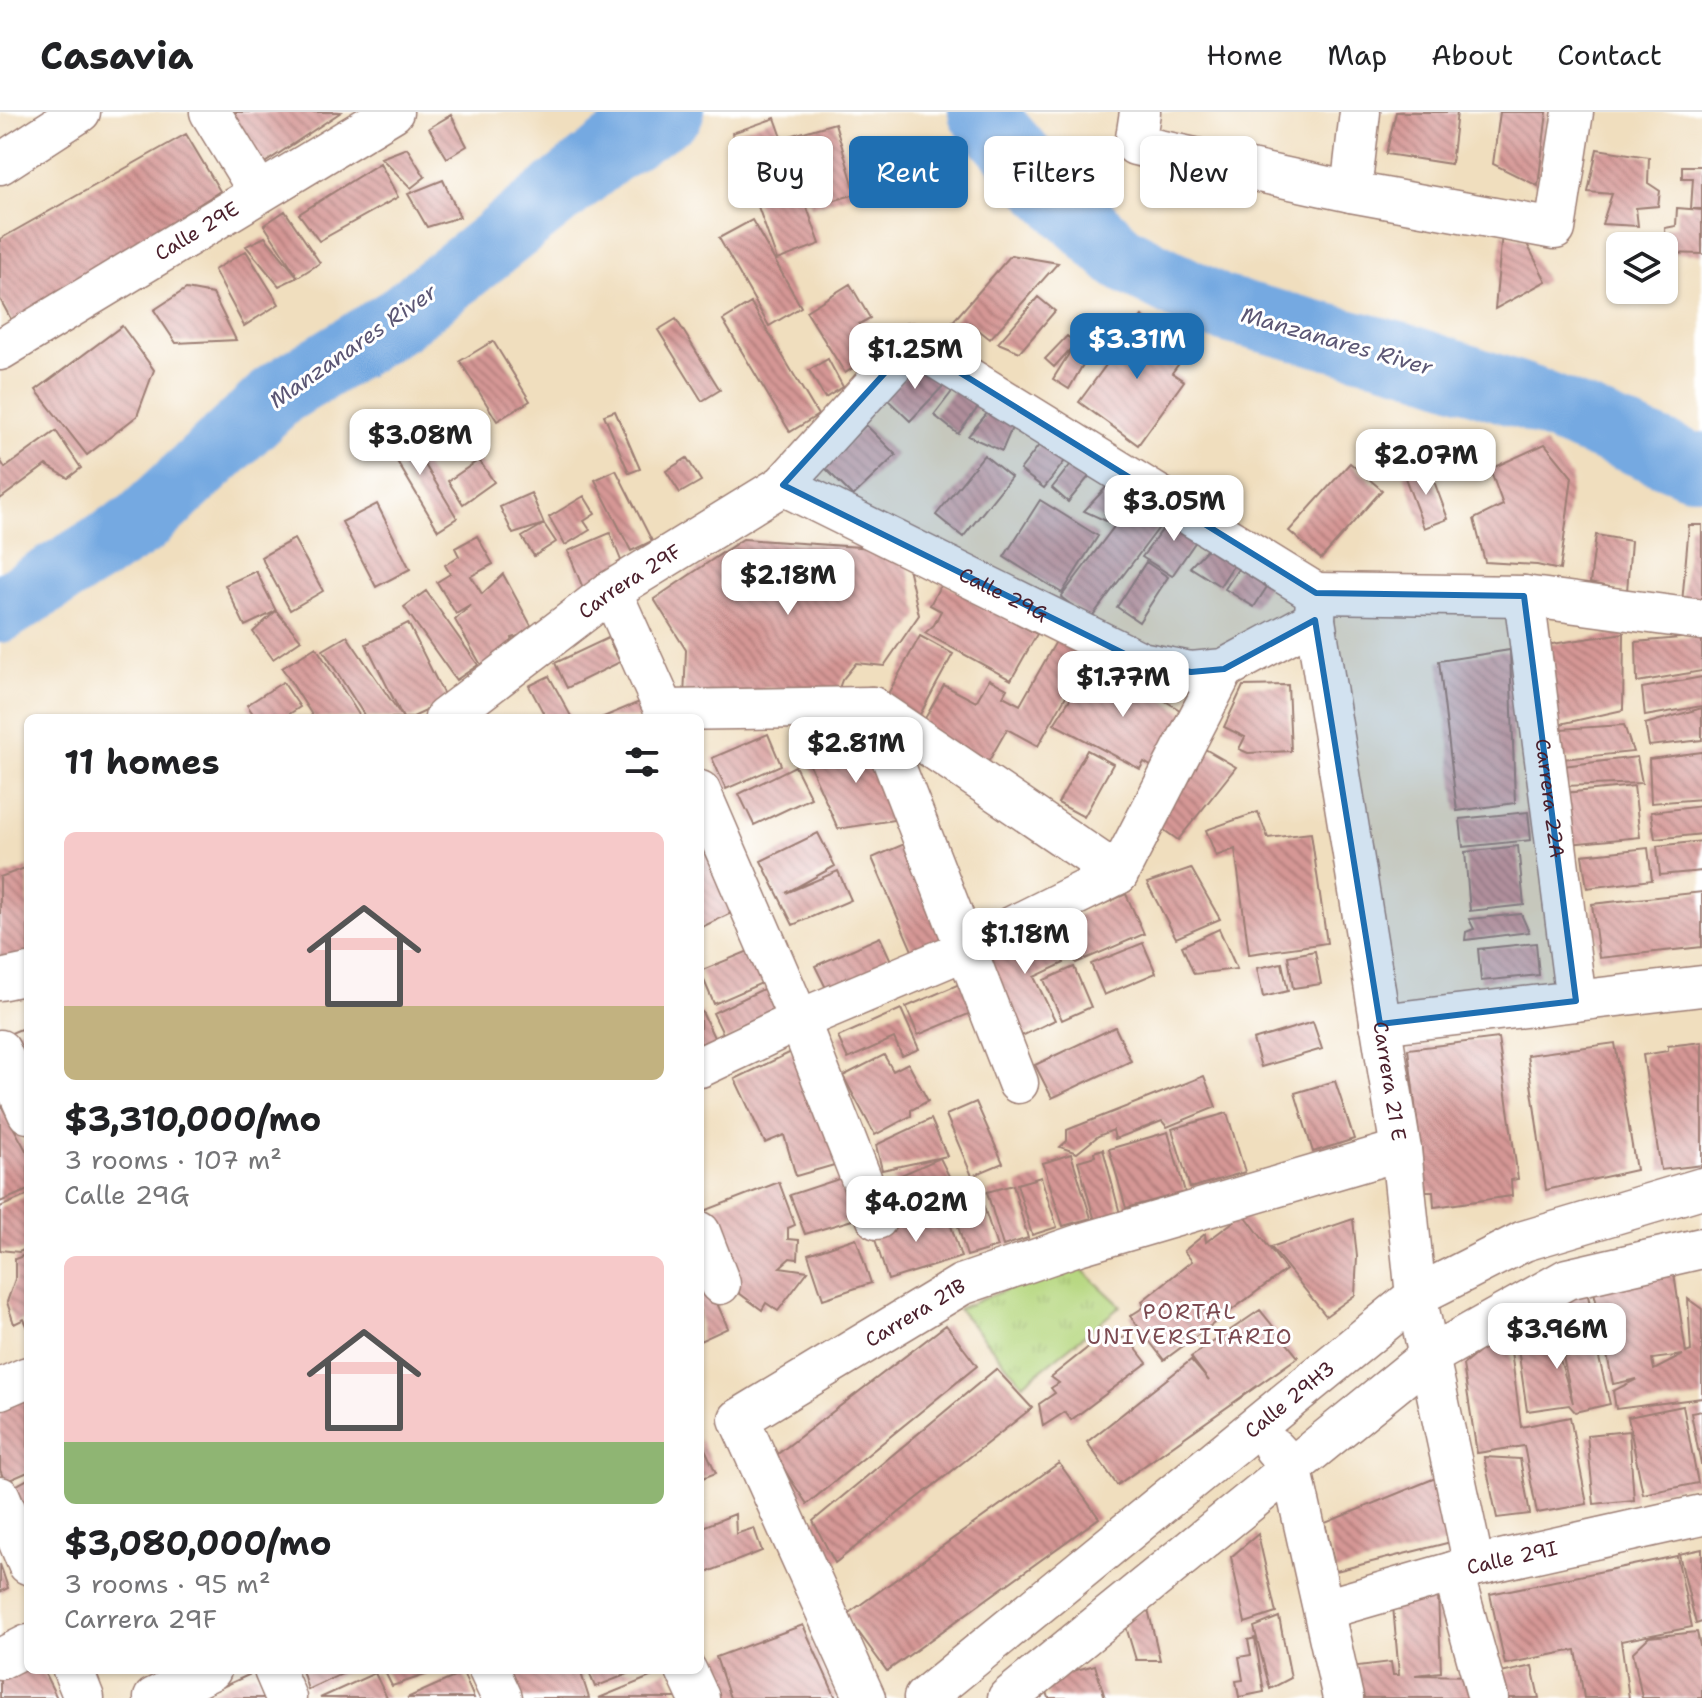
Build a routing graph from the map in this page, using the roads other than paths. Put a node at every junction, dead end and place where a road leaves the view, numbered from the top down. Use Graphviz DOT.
graph roads {
  1 [pos="80,112"];
  2 [pos="210,112"];
  3 [pos="393,112"];
  4 [pos="1360,112"];
  5 [pos="1573,112"];
  6 [pos="1138,128"];
  7 [pos="0,164"];
  8 [pos="259,192"];
  9 [pos="1351,192"];
  10 [pos="0,350"];
  11 [pos="783,485"];
  12 [pos="611,591"];
  13 [pos="1524,596"];
  14 [pos="1316,606"];
  15 [pos="1702,620"];
  16 [pos="1224,669"];
  17 [pos="872,707"];
  18 [pos="461,713"];
  19 [pos="666,714"];
  20 [pos="704,800"];
  21 [pos="1118,874"];
  22 [pos="965,950"];
  23 [pos="24,975"];
  24 [pos="0,980"];
  25 [pos="1702,986"];
  26 [pos="1576,1001"];
  27 [pos="799,1020"];
  28 [pos="1380,1024"];
  29 [pos="0,1050"];
  30 [pos="704,1065"];
  31 [pos="1018,1083"];
  32 [pos="24,1104"];
  33 [pos="1401,1150"];
  34 [pos="1702,1188"];
  35 [pos="877,1219"];
  36 [pos="704,1242"];
  37 [pos="1702,1248"];
  38 [pos="720,1284"];
  39 [pos="1416,1296"];
  40 [pos="1428,1357"];
  41 [pos="24,1379"];
  42 [pos="0,1389"];
  43 [pos="1255,1427"];
  44 [pos="1291,1466"];
  45 [pos="0,1497"];
  46 [pos="1702,1515"];
  47 [pos="24,1554"];
  48 [pos="1463,1569"];
  49 [pos="1325,1609"];
  50 [pos="24,1647"];
  51 [pos="0,1659"];
  52 [pos="75,1674"];
  53 [pos="203,1674"];
  54 [pos="276,1674"];
  55 [pos="491,1674"];
  56 [pos="688,1674"];
  57 [pos="84,1698"];
  58 [pos="154,1698"];
  59 [pos="286,1698"];
  60 [pos="502,1698"];
  61 [pos="699,1698"];
  62 [pos="865,1698"];
  63 [pos="924,1698"];
  64 [pos="1008,1698"];
  65 [pos="1343,1698"];
  66 [pos="1488,1698"];
  1 -- 7 [label="street"];
  2 -- 8 [label="street"];
  3 -- 8 [label="street, Calle 29E"];
  4 -- 9 [label="street"];
  5 -- 9 [label="street"];
  6 -- 9 [label="street"];
  8 -- 10 [label="street, Calle 29E"];
  11 -- 12 [label="street, Carrera 29F"];
  11 -- 14 [label="street, Carrera 29F"];
  11 -- 16 [label="street, Calle 29G"];
  12 -- 18 [label="street, Carrera 29F"];
  12 -- 19 [label="street"];
  13 -- 14 [label="street"];
  13 -- 15 [label="street"];
  13 -- 26 [label="street, Carrera 22A"];
  14 -- 16 [label="street, Calle 29G"];
  14 -- 28 [label="street, Carrera 21 E"];
  16 -- 21 [label="street"];
  17 -- 19 [label="street"];
  17 -- 21 [label="street"];
  17 -- 22 [label="street"];
  20 -- 27 [label="street"];
  21 -- 22 [label="street"];
  22 -- 27 [label="street"];
  22 -- 31 [label="street"];
  23 -- 24 [label="street"];
  25 -- 26 [label="street"];
  26 -- 28 [label="street"];
  27 -- 30 [label="street"];
  27 -- 35 [label="street"];
  28 -- 33 [label="street, Carrera 21 E"];
  29 -- 32 [label="street"];
  33 -- 39 [label="street, Carrera 21 E"];
  33 -- 62 [label="street, Carrera 21B"];
  34 -- 39 [label="street, Calle 29H3"];
  36 -- 38 [label="street"];
  37 -- 40 [label="street"];
  39 -- 40 [label="street, Carrera 21 E"];
  39 -- 43 [label="street, Calle 29H3"];
  40 -- 44 [label="street"];
  40 -- 48 [label="street, Carrera 21 E"];
  41 -- 42 [label="street"];
  43 -- 44 [label="street"];
  43 -- 63 [label="street, Calle 29H3"];
  44 -- 49 [label="street"];
  44 -- 64 [label="street"];
  45 -- 47 [label="street"];
  46 -- 48 [label="street, Calle 29I"];
  48 -- 49 [label="street, Calle 29I"];
  48 -- 66 [label="street, Carrera 21 E"];
  49 -- 65 [label="street"];
  50 -- 51 [label="street"];
  52 -- 57 [label="street"];
  53 -- 58 [label="street"];
  54 -- 59 [label="street"];
  55 -- 60 [label="street"];
  56 -- 61 [label="street"];
}
